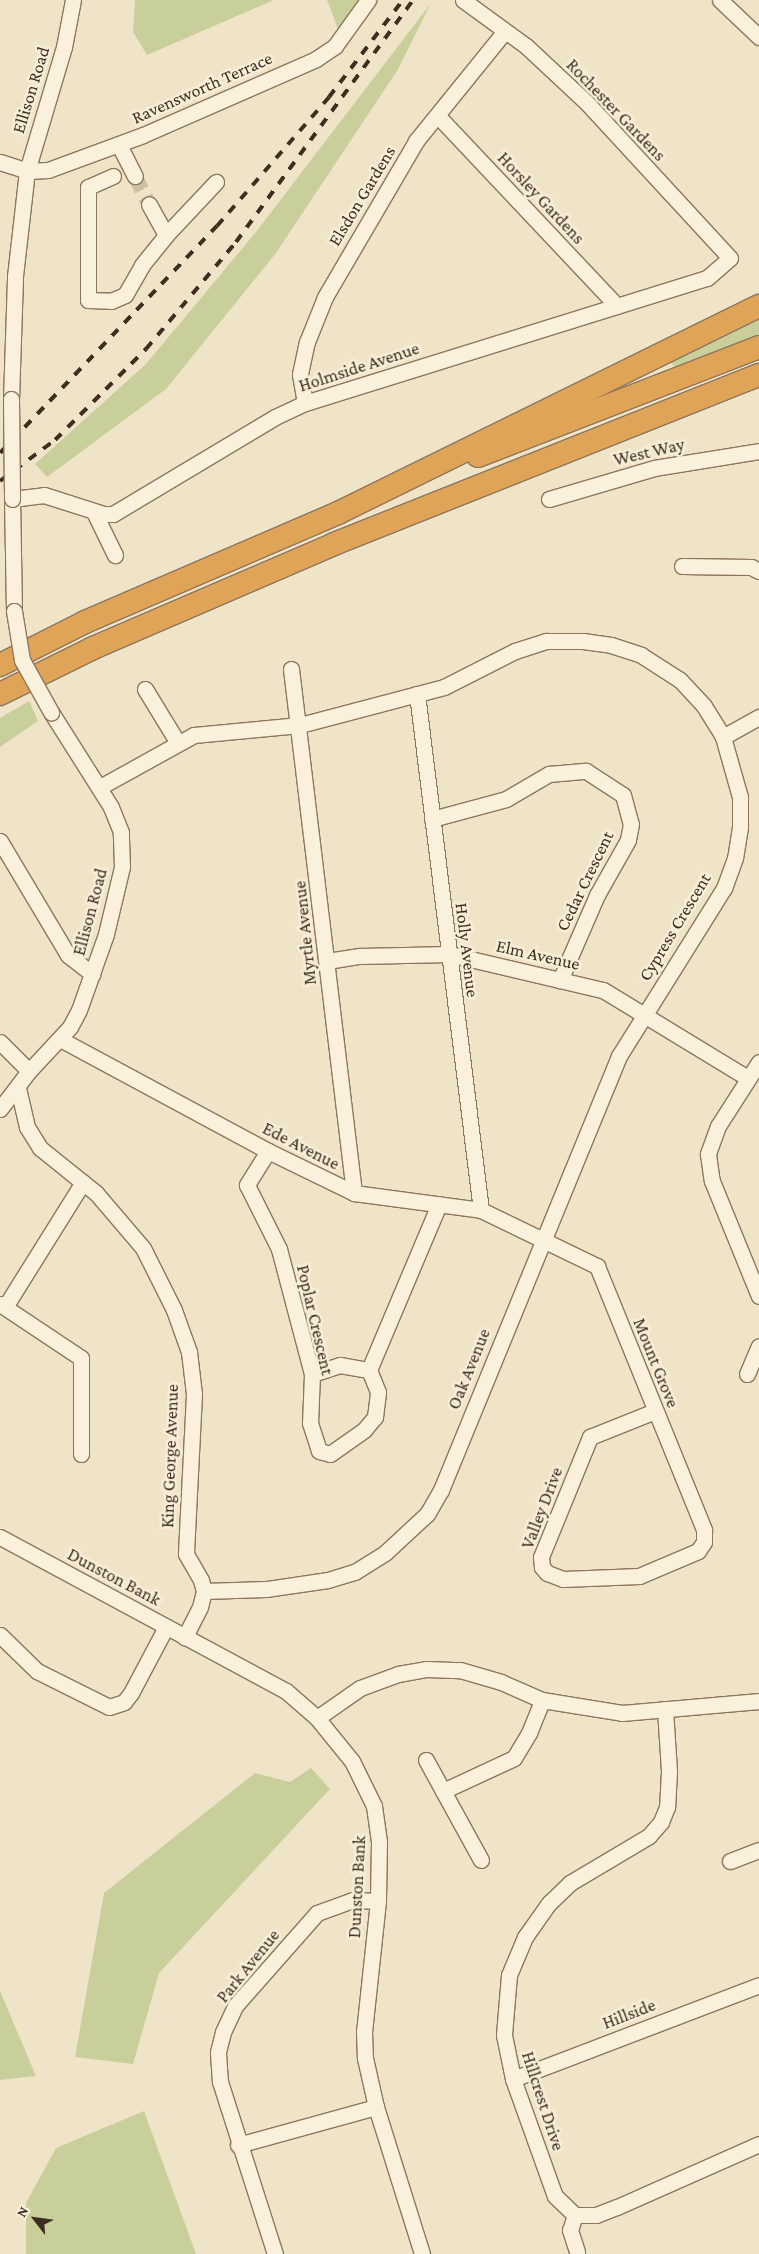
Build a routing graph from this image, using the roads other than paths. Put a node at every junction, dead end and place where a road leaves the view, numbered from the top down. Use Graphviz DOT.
graph roads {
  1 [pos="73,0"];
  2 [pos="368,0"];
  3 [pos="463,0"];
  4 [pos="720,0"];
  5 [pos="505,31"];
  6 [pos="759,36"];
  7 [pos="438,116"];
  8 [pos="119,145"];
  9 [pos="0,162"];
  10 [pos="27,171"];
  11 [pos="113,176"];
  12 [pos="135,176"];
  13 [pos="216,182"];
  14 [pos="149,204"];
  15 [pos="166,235"];
  16 [pos="730,258"];
  17 [pos="617,306"];
  18 [pos="759,306"];
  19 [pos="759,348"];
  20 [pos="759,375"];
  21 [pos="305,403"];
  22 [pos="759,451"];
  23 [pos="12,499"];
  24 [pos="549,499"];
  25 [pos="352,506"];
  26 [pos="94,512"];
  27 [pos="115,555"];
  28 [pos="682,566"];
  29 [pos="759,570"];
  30 [pos="0,665"];
  31 [pos="291,669"];
  32 [pos="145,689"];
  33 [pos="4,693"];
  34 [pos="417,694"];
  35 [pos="759,718"];
  36 [pos="300,725"];
  37 [pos="723,737"];
  38 [pos="178,743"];
  39 [pos="100,787"];
  40 [pos="432,819"];
  41 [pos="0,841"];
  42 [pos="449,954"];
  43 [pos="327,961"];
  44 [pos="92,974"];
  45 [pos="560,980"];
  46 [pos="644,1014"];
  47 [pos="60,1039"];
  48 [pos="0,1042"];
  49 [pos="759,1062"];
  50 [pos="29,1071"];
  51 [pos="748,1078"];
  52 [pos="18,1088"];
  53 [pos="0,1109"];
  54 [pos="268,1151"];
  55 [pos="83,1182"];
  56 [pos="354,1193"];
  57 [pos="440,1204"];
  58 [pos="480,1210"];
  59 [pos="542,1240"];
  60 [pos="754,1263"];
  61 [pos="759,1296"];
  62 [pos="3,1306"];
  63 [pos="759,1346"];
  64 [pos="369,1370"];
  65 [pos="312,1374"];
  66 [pos="748,1374"];
  67 [pos="655,1411"];
  68 [pos="81,1454"];
  69 [pos="704,1530"];
  70 [pos="0,1537"];
  71 [pos="204,1591"];
  72 [pos="166,1627"];
  73 [pos="0,1635"];
  74 [pos="185,1637"];
  75 [pos="542,1700"];
  76 [pos="759,1701"];
  77 [pos="664,1709"];
  78 [pos="317,1718"];
  79 [pos="426,1760"];
  80 [pos="443,1791"];
  81 [pos="759,1850"];
  82 [pos="481,1860"];
  83 [pos="730,1861"];
  84 [pos="378,1901"];
  85 [pos="759,1984"];
  86 [pos="513,2079"];
  87 [pos="376,2107"];
  88 [pos="238,2144"];
  89 [pos="759,2144"];
  90 [pos="575,2215"];
  91 [pos="577,2252"];
  92 [pos="275,2254"];
  93 [pos="422,2254"];
  1 -- 10 [label="street, Ellison Road"];
  2 -- 8 [label="street, Ravensworth Terrace"];
  3 -- 5 [label="street, Rochester Gardens"];
  4 -- 6 [label="street"];
  5 -- 7 [label="street, Elsdon Gardens"];
  5 -- 16 [label="street, Rochester Gardens"];
  7 -- 17 [label="street, Horsley Gardens"];
  7 -- 21 [label="street, Elsdon Gardens"];
  8 -- 10 [label="street, Ravensworth Terrace"];
  8 -- 12 [label="street"];
  9 -- 10 [label="street"];
  10 -- 23 [label="street, Ellison Road, bridge"];
  11 -- 15 [label="street"];
  13 -- 15 [label="street"];
  14 -- 15 [label="street"];
  16 -- 17 [label="street, Holmside Avenue"];
  17 -- 21 [label="street, Holmside Avenue"];
  18 -- 25 [label="highway"];
  19 -- 25 [label="highway"];
  20 -- 33 [label="highway"];
  21 -- 26 [label="street, Holmside Avenue"];
  22 -- 24 [label="street, West Way"];
  23 -- 26 [label="street, Holmside Avenue"];
  23 -- 39 [label="street, Ellison Road, bridge"];
  25 -- 30 [label="highway"];
  26 -- 27 [label="street"];
  28 -- 29 [label="street"];
  31 -- 36 [label="street, Myrtle Avenue"];
  32 -- 38 [label="street"];
  34 -- 36 [label="street, Cypress Crescent"];
  34 -- 37 [label="street, Cypress Crescent"];
  34 -- 40 [label="street, Holly Avenue"];
  35 -- 37 [label="street"];
  36 -- 38 [label="street, Cypress Crescent"];
  36 -- 43 [label="street, Myrtle Avenue"];
  37 -- 46 [label="street, Cypress Crescent"];
  38 -- 39 [label="street, Cypress Crescent"];
  39 -- 44 [label="street, Ellison Road"];
  40 -- 42 [label="street, Holly Avenue"];
  40 -- 45 [label="street, Cedar Crescent"];
  41 -- 44 [label="street"];
  42 -- 43 [label="street, Elm Avenue"];
  42 -- 45 [label="street, Elm Avenue"];
  42 -- 58 [label="street, Holly Avenue"];
  43 -- 56 [label="street, Myrtle Avenue"];
  44 -- 47 [label="street, Ellison Road"];
  45 -- 46 [label="street, Elm Avenue"];
  46 -- 51 [label="street, Elm Avenue"];
  46 -- 59 [label="street, Oak Avenue"];
  47 -- 50 [label="street, Ellison Road"];
  47 -- 54 [label="street, Ede Avenue"];
  48 -- 50 [label="street"];
  49 -- 51 [label="street"];
  50 -- 52 [label="street, Ellison Road"];
  51 -- 60 [label="street"];
  52 -- 53 [label="street, Ellison Road"];
  52 -- 55 [label="street, King George Avenue"];
  54 -- 56 [label="street, Ede Avenue"];
  54 -- 65 [label="street, Poplar Crescent"];
  55 -- 62 [label="street"];
  55 -- 71 [label="street, King George Avenue"];
  56 -- 57 [label="street, Ede Avenue"];
  57 -- 58 [label="street, Ede Avenue"];
  57 -- 64 [label="street"];
  58 -- 59 [label="street, Ede Avenue"];
  59 -- 67 [label="street, Mount Grove"];
  59 -- 71 [label="street, Oak Avenue"];
  60 -- 61 [label="street"];
  62 -- 68 [label="street"];
  63 -- 66 [label="street"];
  64 -- 65 [label="street"];
  64 -- 65 [label="street, Poplar Crescent"];
  67 -- 69 [label="street, Mount Grove"];
  67 -- 69 [label="street, Valley Drive"];
  70 -- 72 [label="street, Dunston Bank"];
  71 -- 74 [label="street"];
  72 -- 73 [label="street"];
  72 -- 74 [label="street, Dunston Bank"];
  74 -- 78 [label="street, Dunston Bank"];
  75 -- 77 [label="street"];
  75 -- 78 [label="street"];
  75 -- 80 [label="street"];
  76 -- 77 [label="street"];
  77 -- 86 [label="street, Hillcrest Drive"];
  78 -- 84 [label="street, Dunston Bank"];
  79 -- 80 [label="street"];
  80 -- 82 [label="street"];
  81 -- 83 [label="street"];
  84 -- 87 [label="street, Dunston Bank"];
  84 -- 88 [label="street, Park Avenue"];
  85 -- 86 [label="street, Hillside"];
  86 -- 90 [label="street, Hillcrest Drive"];
  87 -- 88 [label="street"];
  87 -- 93 [label="street, Dunston Bank"];
  88 -- 92 [label="street, Park Avenue"];
  89 -- 90 [label="street"];
  90 -- 91 [label="street"];
}
